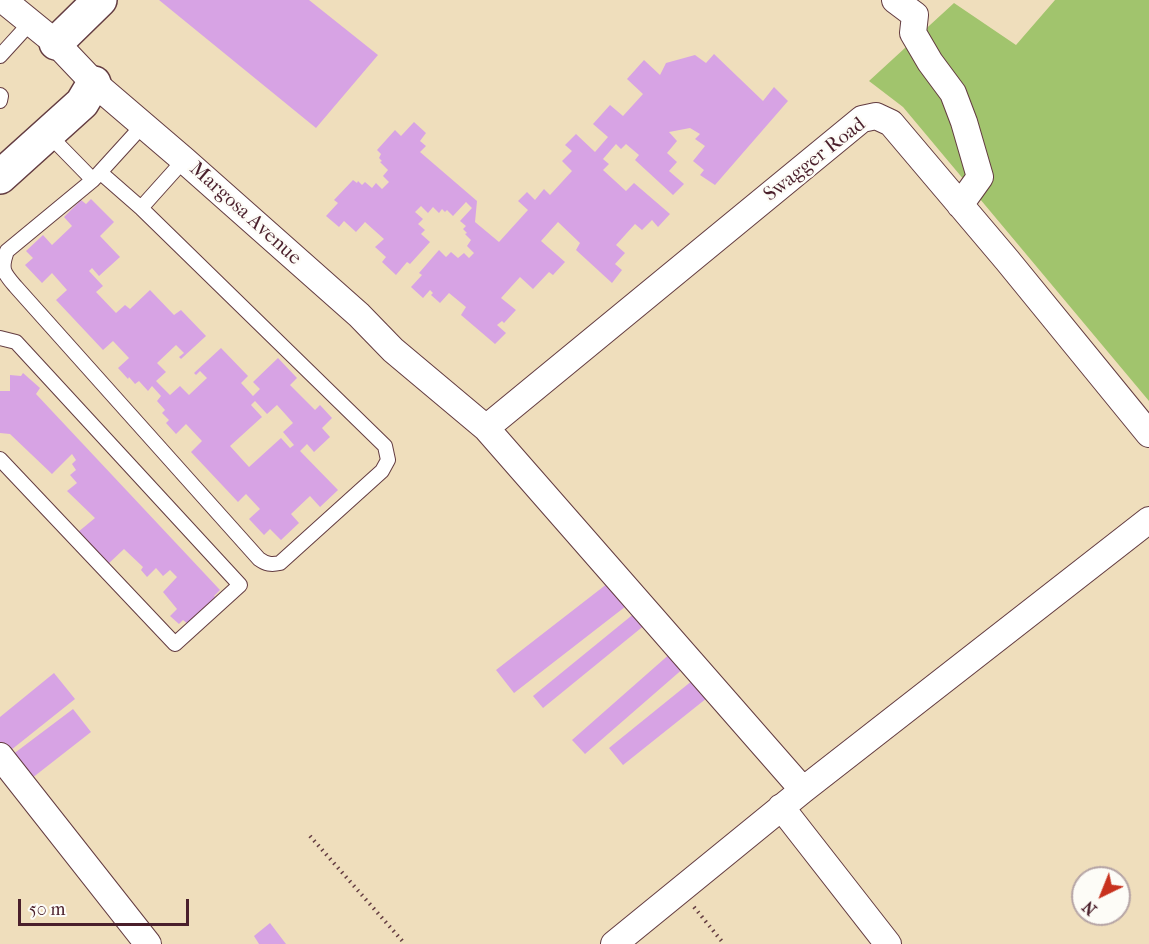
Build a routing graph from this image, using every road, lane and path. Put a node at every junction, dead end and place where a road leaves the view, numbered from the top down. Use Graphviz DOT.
graph roads {
  1 [pos="3,0"];
  2 [pos="100,0"];
  3 [pos="896,0"];
  4 [pos="31,22"];
  5 [pos="56,43"];
  6 [pos="0,56"];
  7 [pos="94,83"];
  8 [pos="0,95"];
  9 [pos="0,101"];
  10 [pos="143,125"];
  11 [pos="48,134"];
  12 [pos="184,160"];
  13 [pos="97,176"];
  14 [pos="0,177"];
  15 [pos="960,205"];
  16 [pos="141,208"];
  17 [pos="0,338"];
  18 [pos="486,428"];
  19 [pos="1149,434"];
  20 [pos="0,459"];
  21 [pos="1149,520"];
  22 [pos="0,756"];
  23 [pos="803,790"];
  24 [pos="781,807"];
  25 [pos="310,836"];
  26 [pos="681,890"];
  27 [pos="148,944"];
  28 [pos="405,944"];
  29 [pos="614,944"];
  30 [pos="724,944"];
  31 [pos="888,944"];
  1 -- 4 [label="street, Margosa Avenue"];
  2 -- 5 [label="street"];
  3 -- 15 [label="street"];
  4 -- 5 [label="street, Margosa Avenue"];
  4 -- 6 [label="lane"];
  5 -- 7 [label="street, Margosa Avenue"];
  7 -- 10 [label="street, Margosa Avenue"];
  7 -- 11 [label="street"];
  8 -- 9 [label="lane"];
  10 -- 12 [label="street, Margosa Avenue"];
  10 -- 13 [label="lane"];
  11 -- 13 [label="lane"];
  11 -- 14 [label="street"];
  12 -- 16 [label="lane"];
  12 -- 18 [label="street, Margosa Avenue"];
  13 -- 16 [label="lane"];
  13 -- 16 [label="lane"];
  15 -- 18 [label="street, Swagger Road"];
  15 -- 19 [label="street, Swagger Road"];
  17 -- 20 [label="lane"];
  18 -- 23 [label="street, Margosa Avenue"];
  21 -- 23 [label="street"];
  22 -- 27 [label="street"];
  23 -- 24 [label="street"];
  24 -- 26 [label="street"];
  24 -- 31 [label="street"];
  25 -- 28 [label="path"];
  26 -- 29 [label="street"];
  26 -- 30 [label="path"];
}
